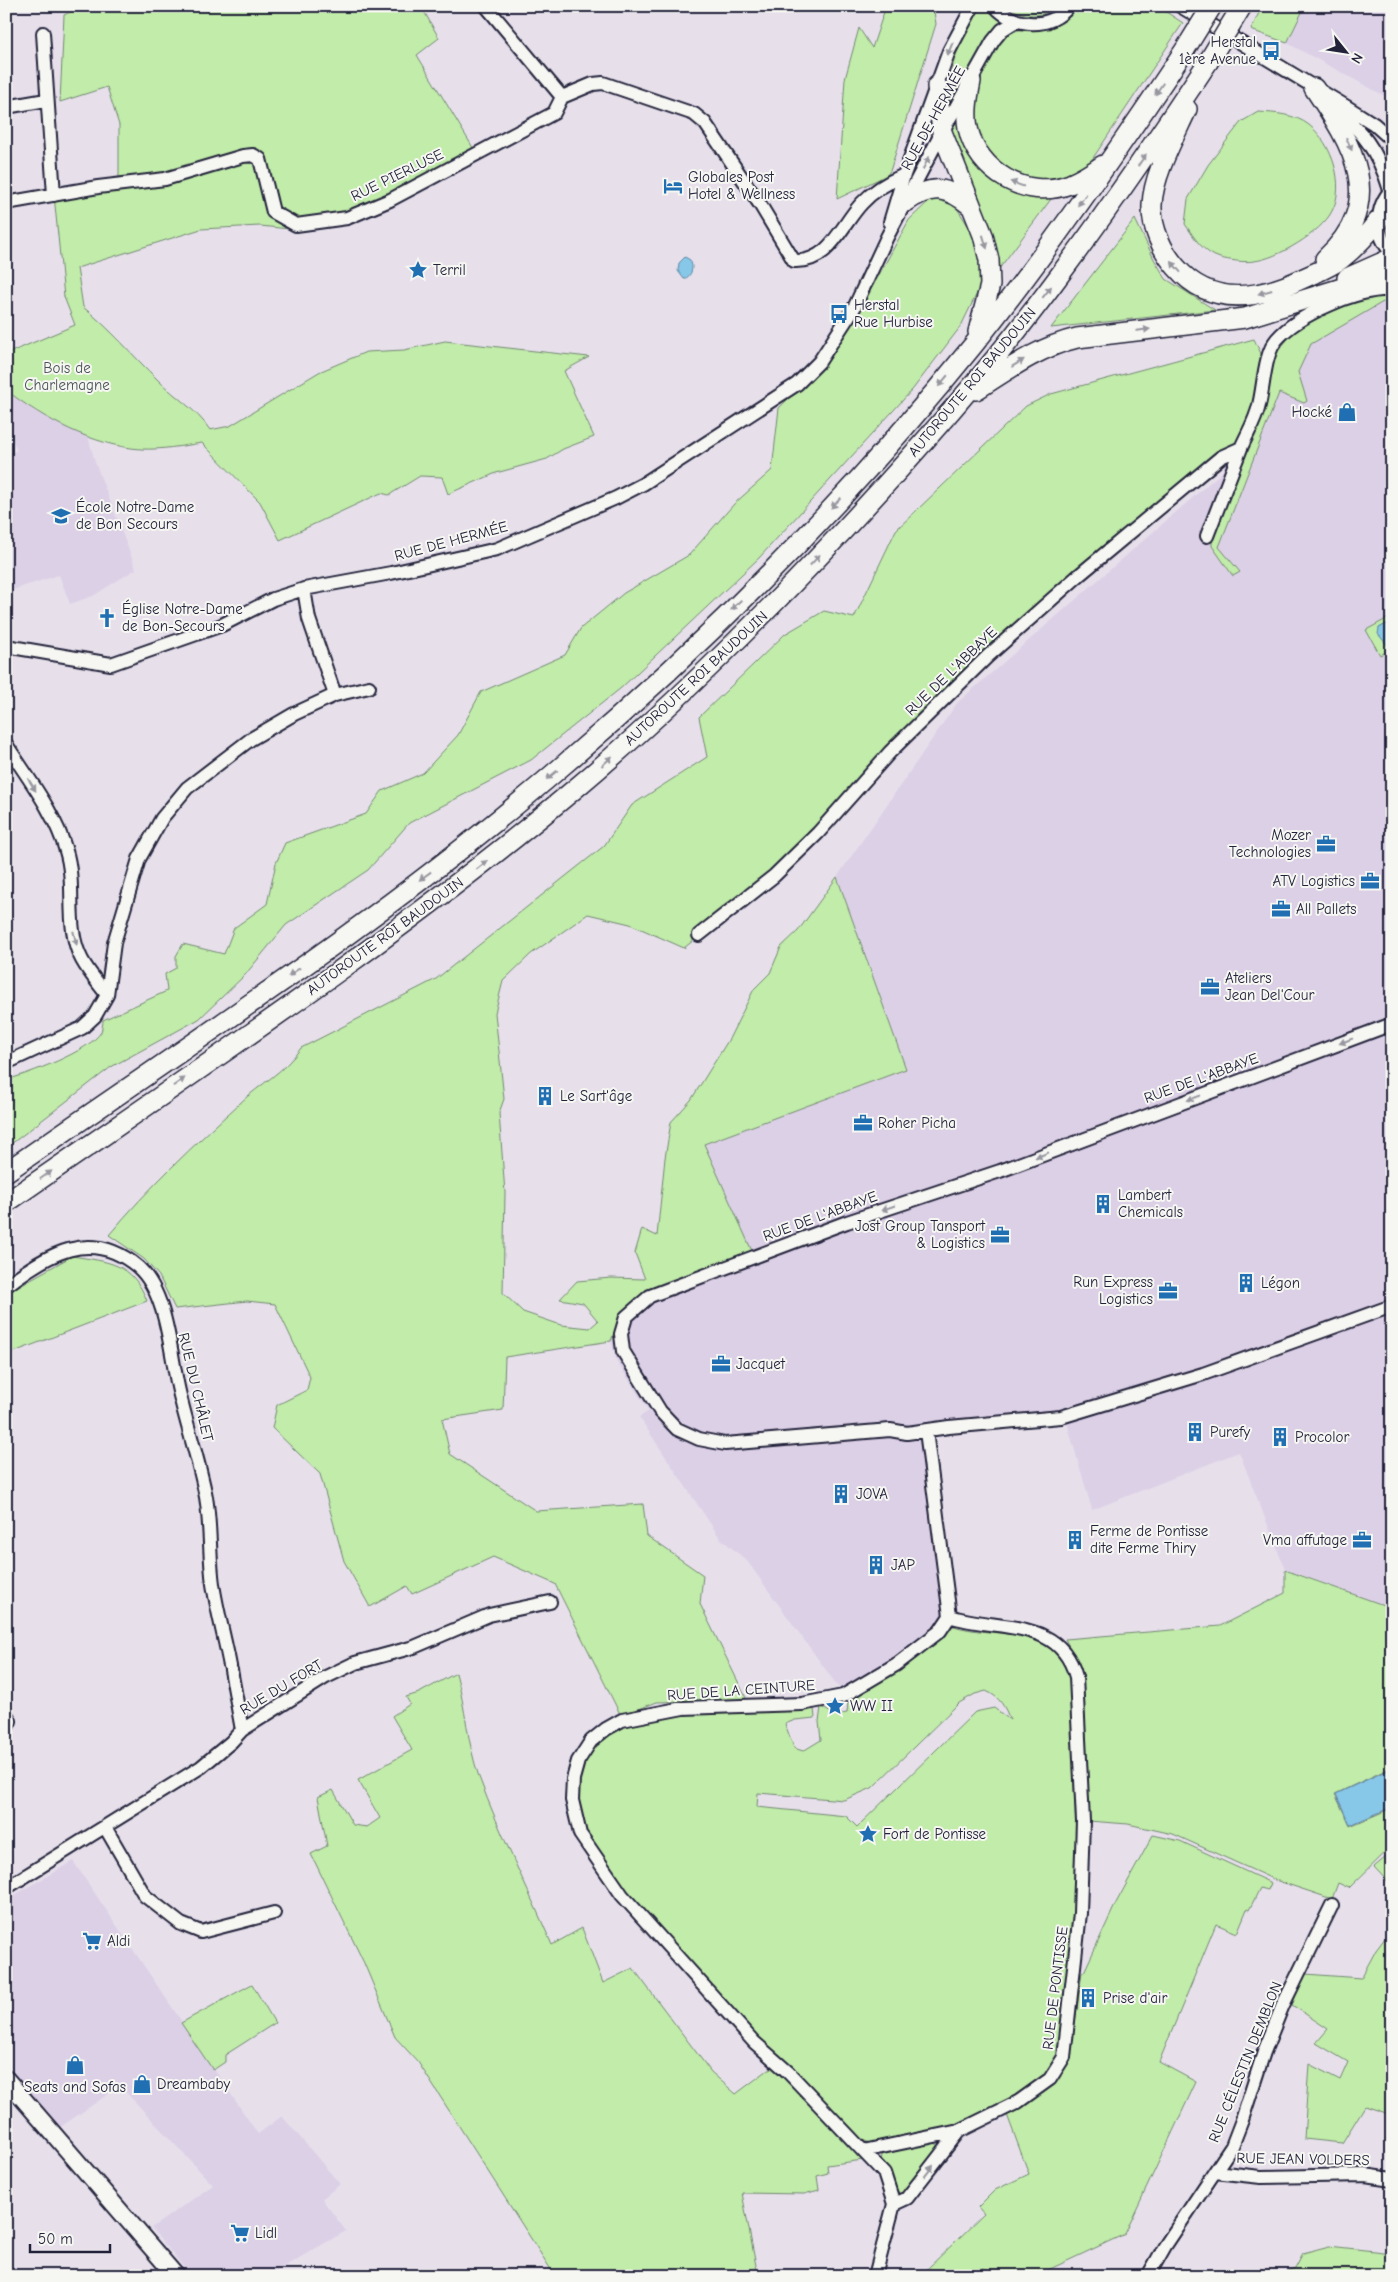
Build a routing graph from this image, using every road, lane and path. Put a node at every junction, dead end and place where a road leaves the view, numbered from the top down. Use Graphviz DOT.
graph roads {
  1 [pos="486,6"];
  2 [pos="973,6"];
  3 [pos="995,6"];
  4 [pos="1069,6"];
  5 [pos="1180,6"];
  6 [pos="1212,6"];
  7 [pos="1242,6"];
  8 [pos="1016,21"];
  9 [pos="43,33"];
  10 [pos="1208,62"];
  11 [pos="971,81"];
  12 [pos="937,86"];
  13 [pos="1314,88"];
  14 [pos="562,97"];
  15 [pos="46,100"];
  16 [pos="6,107"];
  17 [pos="942,132"];
  18 [pos="1390,137"];
  19 [pos="1111,160"];
  20 [pos="904,175"];
  21 [pos="1391,190"];
  22 [pos="54,195"];
  23 [pos="870,196"];
  24 [pos="6,203"];
  25 [pos="900,204"];
  26 [pos="971,206"];
  27 [pos="1378,221"];
  28 [pos="1392,253"];
  29 [pos="1392,258"];
  30 [pos="1392,280"];
  31 [pos="1295,282"];
  32 [pos="1392,290"];
  33 [pos="1292,304"];
  34 [pos="974,343"];
  35 [pos="962,398"];
  36 [pos="1241,448"];
  37 [pos="1207,536"];
  38 [pos="304,589"];
  39 [pos="6,646"];
  40 [pos="369,687"];
  41 [pos="335,695"];
  42 [pos="6,744"];
  43 [pos="698,936"];
  44 [pos="107,995"];
  45 [pos="1392,1024"];
  46 [pos="6,1062"];
  47 [pos="6,1172"];
  48 [pos="6,1203"];
  49 [pos="6,1286"];
  50 [pos="1392,1306"];
  51 [pos="926,1431"];
  52 [pos="550,1602"];
  53 [pos="950,1616"];
  54 [pos="6,1714"];
  55 [pos="6,1729"];
  56 [pos="242,1730"];
  57 [pos="105,1827"];
  58 [pos="8,1883"];
  59 [pos="1332,1905"];
  60 [pos="274,1913"];
  61 [pos="6,2079"];
  62 [pos="959,2131"];
  63 [pos="863,2151"];
  64 [pos="1214,2172"];
  65 [pos="1392,2179"];
  66 [pos="894,2204"];
  67 [pos="176,2276"];
  68 [pos="875,2276"];
  69 [pos="1148,2276"];
  1 -- 14 [label="street"];
  2 -- 12 [label="street, RUE DE HERMÉE, one-way"];
  3 -- 8 [label="street"];
  4 -- 8 [label="street"];
  5 -- 13 [label="street"];
  6 -- 19 [label="highway, AUTOROUTE ROI BAUDOUIN, one-way, bridge"];
  7 -- 10 [label="highway, AUTOROUTE ROI BAUDOUIN, bridge"];
  8 -- 11 [label="street, RUE DE HERMÉE"];
  9 -- 15 [label="street"];
  31 -- 10 [label="highway, one-way"];
  35 -- 10 [label="highway, AUTOROUTE ROI BAUDOUIN, one-way"];
  11 -- 17 [label="street, RUE DE HERMÉE"];
  19 -- 11 [label="highway, one-way"];
  12 -- 17 [label="highway"];
  12 -- 20 [label="street, RUE DE HERMÉE"];
  13 -- 18 [label="street"];
  13 -- 21 [label="street"];
  13 -- 31 [label="highway, one-way"];
  14 -- 22 [label="street, RUE PIERLUSE"];
  14 -- 23 [label="street"];
  15 -- 16 [label="street"];
  15 -- 22 [label="street"];
  25 -- 17 [label="street, RUE DE HERMÉE, one-way"];
  17 -- 26 [label="highway"];
  19 -- 34 [label="highway, AUTOROUTE ROI BAUDOUIN, one-way"];
  20 -- 23 [label="street"];
  20 -- 25 [label="street, RUE DE HERMÉE"];
  21 -- 27 [label="street"];
  22 -- 24 [label="street, RUE PIERLUSE"];
  23 -- 25 [label="street"];
  25 -- 26 [label="highway"];
  25 -- 38 [label="street, RUE DE HERMÉE"];
  26 -- 34 [label="highway, one-way"];
  27 -- 28 [label="street"];
  27 -- 31 [label="highway"];
  29 -- 33 [label="highway"];
  30 -- 33 [label="highway"];
  32 -- 36 [label="street"];
  35 -- 33 [label="highway, one-way"];
  34 -- 47 [label="highway, AUTOROUTE ROI BAUDOUIN, one-way"];
  48 -- 35 [label="highway, AUTOROUTE ROI BAUDOUIN, one-way"];
  36 -- 37 [label="street"];
  36 -- 43 [label="street, RUE DE L'ABBAYE"];
  38 -- 39 [label="street, RUE DE HERMÉE"];
  38 -- 41 [label="street"];
  40 -- 41 [label="street"];
  41 -- 44 [label="street"];
  42 -- 44 [label="street, one-way"];
  44 -- 46 [label="street"];
  45 -- 51 [label="street, RUE DE L'ABBAYE, one-way"];
  49 -- 56 [label="street, RUE DU CHÂLET"];
  50 -- 51 [label="street, RUE DE L'ABBAYE"];
  51 -- 53 [label="street"];
  52 -- 56 [label="street, RUE DU FORT"];
  53 -- 62 [label="street, RUE DE PONTISSE"];
  53 -- 63 [label="street, RUE DE LA CEINTURE"];
  54 -- 55 [label="street"];
  56 -- 57 [label="street, RUE DU FORT"];
  57 -- 58 [label="street, RUE DU FORT"];
  57 -- 60 [label="street"];
  59 -- 64 [label="street, RUE CÉLESTIN DEMBLON"];
  61 -- 67 [label="main road"];
  62 -- 63 [label="street, RUE DE PONTISSE"];
  66 -- 62 [label="street, RUE DE PONTISSE, one-way"];
  63 -- 66 [label="street"];
  64 -- 65 [label="street, RUE JEAN VOLDERS"];
  64 -- 69 [label="street, RUE CÉLESTIN DEMBLON"];
  66 -- 68 [label="street"];
}
